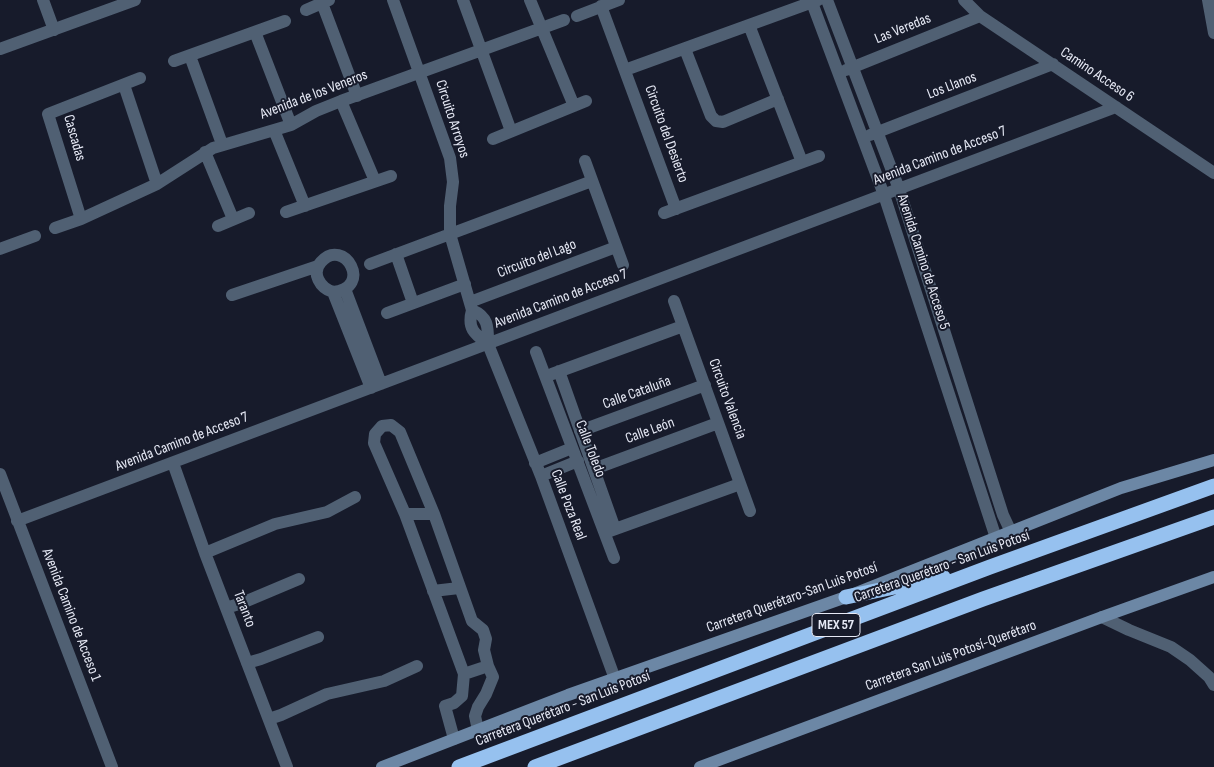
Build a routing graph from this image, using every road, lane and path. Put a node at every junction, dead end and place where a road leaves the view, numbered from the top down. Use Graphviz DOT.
graph roads {
  1 [pos="43,0"];
  2 [pos="135,0"];
  3 [pos="393,0"];
  4 [pos="463,0"];
  5 [pos="530,0"];
  6 [pos="618,0"];
  7 [pos="827,0"];
  8 [pos="964,0"];
  9 [pos="1208,0"];
  10 [pos="814,1"];
  11 [pos="326,2"];
  12 [pos="601,6"];
  13 [pos="306,10"];
  14 [pos="577,16"];
  15 [pos="980,16"];
  16 [pos="564,20"];
  17 [pos="285,22"];
  18 [pos="749,25"];
  19 [pos="541,28"];
  20 [pos="54,30"];
  21 [pos="255,32"];
  22 [pos="1214,33"];
  23 [pos="685,49"];
  24 [pos="0,50"];
  25 [pos="482,50"];
  26 [pos="190,56"];
  27 [pos="174,61"];
  28 [pos="1053,64"];
  29 [pos="853,67"];
  30 [pos="625,70"];
  31 [pos="420,72"];
  32 [pos="838,73"];
  33 [pos="140,78"];
  34 [pos="124,85"];
  35 [pos="356,96"];
  36 [pos="778,99"];
  37 [pos="341,101"];
  38 [pos="1116,107"];
  39 [pos="291,125"];
  40 [pos="274,130"];
  41 [pos="512,131"];
  42 [pos="877,132"];
  43 [pos="862,138"];
  44 [pos="492,139"];
  45 [pos="222,144"];
  46 [pos="205,152"];
  47 [pos="819,156"];
  48 [pos="585,161"];
  49 [pos="802,162"];
  50 [pos="1214,173"];
  51 [pos="391,176"];
  52 [pos="376,181"];
  53 [pos="592,181"];
  54 [pos="156,184"];
  55 [pos="899,189"];
  56 [pos="884,195"];
  57 [pos="305,206"];
  58 [pos="676,209"];
  59 [pos="249,212"];
  60 [pos="286,212"];
  61 [pos="664,213"];
  62 [pos="82,219"];
  63 [pos="233,219"];
  64 [pos="218,226"];
  65 [pos="56,228"];
  66 [pos="450,234"];
  67 [pos="35,236"];
  68 [pos="616,246"];
  69 [pos="0,249"];
  70 [pos="396,254"];
  71 [pos="370,264"];
  72 [pos="624,265"];
  73 [pos="318,266"];
  74 [pos="926,275"];
  75 [pos="912,279"];
  76 [pos="465,284"];
  77 [pos="339,290"];
  78 [pos="232,295"];
  79 [pos="674,301"];
  80 [pos="414,303"];
  81 [pos="471,306"];
  82 [pos="387,313"];
  83 [pos="683,326"];
  84 [pos="946,336"];
  85 [pos="931,339"];
  86 [pos="488,344"];
  87 [pos="536,352"];
  88 [pos="559,371"];
  89 [pos="545,376"];
  90 [pos="704,385"];
  91 [pos="376,386"];
  92 [pos="967,400"];
  93 [pos="953,405"];
  94 [pos="718,423"];
  95 [pos="580,431"];
  96 [pos="572,448"];
  97 [pos="1214,460"];
  98 [pos="578,461"];
  99 [pos="173,463"];
  100 [pos="535,463"];
  101 [pos="594,469"];
  102 [pos="990,473"];
  103 [pos="0,474"];
  104 [pos="541,476"];
  105 [pos="977,480"];
  106 [pos="740,484"];
  107 [pos="1214,486"];
  108 [pos="356,497"];
  109 [pos="750,511"];
  110 [pos="405,514"];
  111 [pos="434,514"];
  112 [pos="1214,517"];
  113 [pos="17,521"];
  114 [pos="610,531"];
  115 [pos="1011,532"];
  116 [pos="996,538"];
  117 [pos="205,553"];
  118 [pos="614,558"];
  119 [pos="990,567"];
  120 [pos="1214,578"];
  121 [pos="299,579"];
  122 [pos="459,588"];
  123 [pos="434,591"];
  124 [pos="846,597"];
  125 [pos="226,608"];
  126 [pos="1102,617"];
  127 [pos="318,637"];
  128 [pos="247,663"];
  129 [pos="417,666"];
  130 [pos="488,666"];
  131 [pos="464,674"];
  132 [pos="615,678"];
  133 [pos="1214,685"];
  134 [pos="269,718"];
  135 [pos="638,728"];
  136 [pos="478,730"];
  137 [pos="454,739"];
  138 [pos="112,767"];
  139 [pos="287,767"];
  140 [pos="382,767"];
  141 [pos="459,767"];
  142 [pos="535,767"];
  143 [pos="565,767"];
  144 [pos="700,767"];
  1 -- 20 [label="street"];
  2 -- 20 [label="street"];
  3 -- 31 [label="street, Circuito Arroyos"];
  4 -- 25 [label="street"];
  5 -- 19 [label="street"];
  6 -- 12 [label="street"];
  7 -- 29 [label="street, Avenida Camino de Acceso 5"];
  8 -- 15 [label="street, Camino Acceso 6"];
  9 -- 22 [label="street"];
  10 -- 18 [label="street, Circuito del Desierto"];
  10 -- 32 [label="street, Avenida Camino de Acceso 5"];
  11 -- 13 [label="street"];
  11 -- 35 [label="street"];
  12 -- 14 [label="street"];
  12 -- 30 [label="street, Circuito del Desierto"];
  15 -- 28 [label="street, Camino Acceso 6"];
  15 -- 29 [label="street, Las Veredas"];
  16 -- 19 [label="street, Avenida de los Veneros"];
  17 -- 21 [label="street"];
  18 -- 23 [label="street, Circuito del Desierto"];
  18 -- 36 [label="street"];
  19 -- 25 [label="street, Avenida de los Veneros"];
  19 -- 41 [label="street"];
  20 -- 24 [label="street"];
  21 -- 26 [label="street"];
  21 -- 39 [label="street"];
  23 -- 30 [label="street, Circuito del Desierto"];
  23 -- 36 [label="street"];
  25 -- 31 [label="street, Avenida de los Veneros"];
  25 -- 41 [label="street"];
  26 -- 27 [label="street"];
  26 -- 45 [label="street"];
  28 -- 38 [label="street, Camino Acceso 6"];
  28 -- 42 [label="street, Los Llanos"];
  29 -- 32 [label="street, Las Veredas"];
  29 -- 42 [label="street, Avenida Camino de Acceso 5"];
  30 -- 58 [label="street, Circuito del Desierto"];
  31 -- 35 [label="street, Avenida de los Veneros"];
  31 -- 66 [label="street, Circuito Arroyos"];
  32 -- 43 [label="street, Avenida Camino de Acceso 5"];
  33 -- 34 [label="street, Cascadas"];
  34 -- 54 [label="street"];
  34 -- 62 [label="street, Cascadas"];
  35 -- 37 [label="street, Avenida de los Veneros"];
  36 -- 49 [label="street"];
  37 -- 39 [label="street, Avenida de los Veneros"];
  37 -- 52 [label="street"];
  38 -- 50 [label="street, Camino Acceso 6"];
  38 -- 55 [label="street, Avenida Camino de Acceso 7"];
  39 -- 40 [label="street, Avenida de los Veneros"];
  40 -- 45 [label="street, Avenida de los Veneros"];
  40 -- 57 [label="street"];
  41 -- 44 [label="street"];
  42 -- 43 [label="street, Los Llanos"];
  42 -- 55 [label="street, Avenida Camino de Acceso 5"];
  43 -- 56 [label="street, Avenida Camino de Acceso 5"];
  45 -- 46 [label="street, Avenida de los Veneros"];
  46 -- 54 [label="street, Avenida de los Veneros"];
  46 -- 63 [label="street"];
  47 -- 49 [label="street, Circuito del Desierto"];
  48 -- 53 [label="street"];
  49 -- 58 [label="street, Circuito del Desierto"];
  51 -- 52 [label="street"];
  52 -- 57 [label="street"];
  53 -- 66 [label="street"];
  53 -- 68 [label="street"];
  54 -- 62 [label="street, Avenida de los Veneros"];
  55 -- 56 [label="street, Avenida Camino de Acceso 7"];
  55 -- 74 [label="street, Avenida Camino de Acceso 5"];
  56 -- 75 [label="street, Avenida Camino de Acceso 5"];
  56 -- 86 [label="street, Avenida Camino de Acceso 7"];
  57 -- 60 [label="street"];
  58 -- 61 [label="street, Circuito del Desierto"];
  59 -- 63 [label="street"];
  62 -- 65 [label="street, Avenida de los Veneros"];
  63 -- 64 [label="street"];
  66 -- 70 [label="street"];
  66 -- 76 [label="street, Circuito Arroyos"];
  67 -- 69 [label="street"];
  68 -- 72 [label="street"];
  68 -- 81 [label="street, Circuito del Lago"];
  70 -- 71 [label="street"];
  70 -- 80 [label="street"];
  73 -- 77 [label="street"];
  73 -- 77 [label="street"];
  73 -- 78 [label="street"];
  74 -- 75 [label="street"];
  74 -- 84 [label="street, Avenida Camino de Acceso 5"];
  75 -- 85 [label="street, Avenida Camino de Acceso 5"];
  76 -- 80 [label="street"];
  76 -- 81 [label="street, Circuito Arroyos"];
  77 -- 91 [label="street"];
  79 -- 83 [label="street, Circuito Valencia"];
  80 -- 82 [label="street"];
  81 -- 86 [label="street, Circuito Arroyos"];
  83 -- 88 [label="street"];
  83 -- 90 [label="street, Circuito Valencia"];
  84 -- 85 [label="street"];
  84 -- 92 [label="street, Avenida Camino de Acceso 5"];
  85 -- 93 [label="street, Avenida Camino de Acceso 5"];
  86 -- 91 [label="street, Avenida Camino de Acceso 7"];
  86 -- 100 [label="street, Calle Poza Real"];
  87 -- 89 [label="street, Calle Toledo"];
  88 -- 89 [label="street"];
  88 -- 95 [label="street, Calle Toledo"];
  89 -- 96 [label="street, Calle Toledo"];
  90 -- 94 [label="street, Circuito Valencia"];
  90 -- 95 [label="street, Calle Cataluña"];
  91 -- 99 [label="street, Avenida Camino de Acceso 7"];
  92 -- 93 [label="street"];
  92 -- 102 [label="street, Avenida Camino de Acceso 5"];
  93 -- 105 [label="street, Avenida Camino de Acceso 5"];
  94 -- 101 [label="street, Calle León"];
  94 -- 106 [label="street, Circuito Valencia"];
  95 -- 101 [label="street, Calle Toledo"];
  96 -- 98 [label="street, Calle Toledo"];
  96 -- 100 [label="street"];
  97 -- 115 [label="main road, Carretera Querétaro-San Luis Potosí"];
  98 -- 104 [label="street"];
  98 -- 114 [label="street, Calle Toledo"];
  99 -- 113 [label="street, Avenida Camino de Acceso 7"];
  99 -- 117 [label="street, Taranto"];
  100 -- 104 [label="street, Calle Poza Real"];
  101 -- 114 [label="street, Calle Toledo"];
  102 -- 105 [label="street"];
  102 -- 115 [label="street, Avenida Camino de Acceso 5"];
  103 -- 113 [label="street, Avenida Camino de Acceso 1"];
  104 -- 132 [label="street, Calle Poza Real"];
  105 -- 116 [label="street, Avenida Camino de Acceso 5"];
  106 -- 109 [label="street, Circuito Valencia"];
  106 -- 114 [label="street"];
  107 -- 119 [label="highway, Carretera Querétaro - San Luis Potosí / MEX 57"];
  108 -- 117 [label="street"];
  110 -- 111 [label="street"];
  110 -- 111 [label="street"];
  110 -- 123 [label="street"];
  111 -- 122 [label="street"];
  112 -- 135 [label="highway, MEX 57"];
  113 -- 138 [label="street, Avenida Camino de Acceso 1"];
  114 -- 118 [label="street, Calle Toledo"];
  115 -- 116 [label="main road, Carretera Querétaro-San Luis Potosí"];
  116 -- 124 [label="main road, Carretera Querétaro-San Luis Potosí"];
  117 -- 125 [label="street, Taranto"];
  119 -- 124 [label="highway"];
  119 -- 141 [label="highway, Carretera Querétaro - San Luis Potosí / MEX 57"];
  120 -- 126 [label="main road, Carretera San Luis Potosí-Querétaro"];
  121 -- 125 [label="street"];
  122 -- 123 [label="street"];
  122 -- 130 [label="street"];
  123 -- 131 [label="street"];
  124 -- 132 [label="main road, Carretera Querétaro-San Luis Potosí"];
  125 -- 128 [label="street, Taranto"];
  126 -- 133 [label="street"];
  126 -- 144 [label="main road, Carretera San Luis Potosí-Querétaro"];
  127 -- 128 [label="street"];
  128 -- 134 [label="street, Taranto"];
  129 -- 134 [label="street"];
  130 -- 131 [label="street"];
  130 -- 136 [label="street"];
  131 -- 137 [label="street"];
  132 -- 136 [label="main road, Carretera Querétaro-San Luis Potosí"];
  134 -- 139 [label="street, Taranto"];
  135 -- 142 [label="highway, MEX 57"];
  135 -- 143 [label="highway"];
  136 -- 137 [label="main road, Carretera Querétaro-San Luis Potosí"];
  137 -- 140 [label="main road, Carretera Querétaro-San Luis Potosí"];
}
